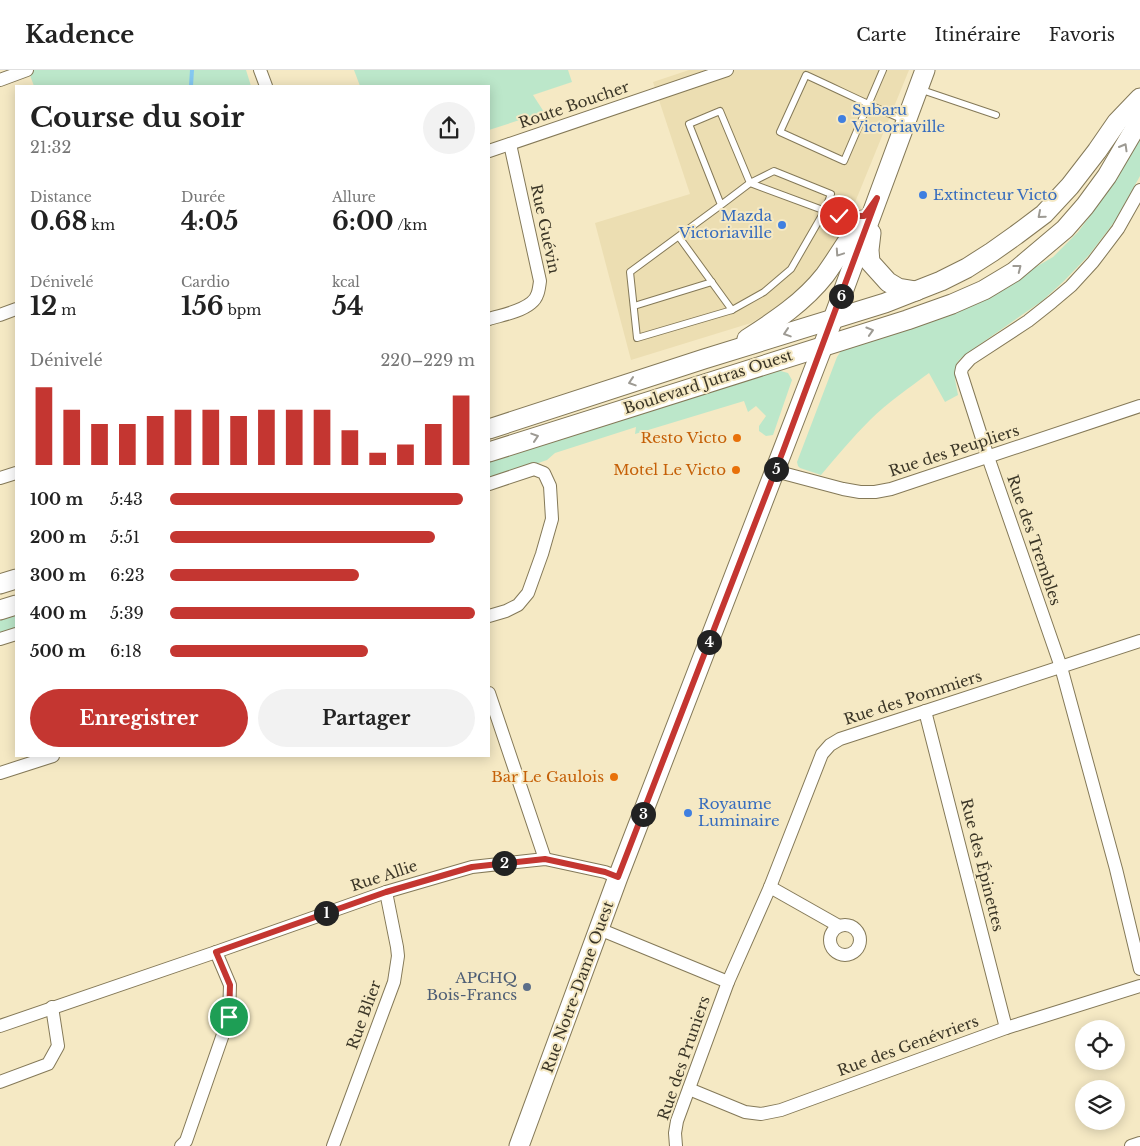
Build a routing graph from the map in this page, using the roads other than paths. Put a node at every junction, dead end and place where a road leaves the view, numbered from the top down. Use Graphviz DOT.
graph roads {
  1 [pos="27,70"];
  2 [pos="260,70"];
  3 [pos="726,70"];
  4 [pos="883,70"];
  5 [pos="924,70"];
  6 [pos="0,80"];
  7 [pos="266,85"];
  8 [pos="918,89"];
  9 [pos="1140,98"];
  10 [pos="869,104"];
  11 [pos="1140,114"];
  12 [pos="996,115"];
  13 [pos="906,120"];
  14 [pos="510,144"];
  15 [pos="490,151"];
  16 [pos="750,183"];
  17 [pos="1140,190"];
  18 [pos="877,198"];
  19 [pos="721,205"];
  20 [pos="825,210"];
  21 [pos="864,216"];
  22 [pos="678,237"];
  23 [pos="712,282"];
  24 [pos="916,291"];
  25 [pos="634,306"];
  26 [pos="15,309"];
  27 [pos="732,310"];
  28 [pos="0,315"];
  29 [pos="833,318"];
  30 [pos="490,319"];
  31 [pos="823,346"];
  32 [pos="726,352"];
  33 [pos="1140,406"];
  34 [pos="490,429"];
  35 [pos="490,452"];
  36 [pos="988,457"];
  37 [pos="775,472"];
  38 [pos="15,473"];
  39 [pos="0,478"];
  40 [pos="490,484"];
  41 [pos="15,579"];
  42 [pos="0,584"];
  43 [pos="15,604"];
  44 [pos="0,610"];
  45 [pos="490,616"];
  46 [pos="15,634"];
  47 [pos="0,639"];
  48 [pos="1140,641"];
  49 [pos="1061,667"];
  50 [pos="490,696"];
  51 [pos="925,711"];
  52 [pos="50,757"];
  53 [pos="0,773"];
  54 [pos="545,859"];
  55 [pos="618,877"];
  56 [pos="770,887"];
  57 [pos="386,892"];
  58 [pos="839,926"];
  59 [pos="599,929"];
  60 [pos="216,952"];
  61 [pos="1140,969"];
  62 [pos="728,982"];
  63 [pos="1140,986"];
  64 [pos="52,1007"];
  65 [pos="0,1026"];
  66 [pos="1006,1028"];
  67 [pos="0,1082"];
  68 [pos="689,1089"];
  69 [pos="1140,1143"];
  70 [pos="181,1146"];
  71 [pos="333,1146"];
  72 [pos="519,1146"];
  73 [pos="676,1146"];
  74 [pos="1132,1146"];
  1 -- 6 [label="street"];
  2 -- 7 [label="street"];
  3 -- 14 [label="street, Route Boucher"];
  4 -- 10 [label="lane"];
  5 -- 8 [label="main road, Rue Notre-Dame Ouest"];
  8 -- 12 [label="lane"];
  8 -- 13 [label="main road, Rue Notre-Dame Ouest"];
  9 -- 24 [label="main road, Boulevard Jutras Ouest, one-way"];
  10 -- 10 [label="lane"];
  10 -- 13 [label="lane"];
  31 -- 11 [label="main road, Boulevard Jutras Ouest, one-way"];
  13 -- 18 [label="main road, Rue Notre-Dame Ouest"];
  14 -- 15 [label="street, Route Boucher"];
  14 -- 30 [label="street, Rue Guévin"];
  16 -- 19 [label="lane"];
  16 -- 19 [label="lane"];
  16 -- 20 [label="lane"];
  16 -- 20 [label="lane"];
  17 -- 36 [label="street, Rue des Trembles"];
  18 -- 21 [label="main road"];
  18 -- 24 [label="main road"];
  18 -- 29 [label="main road, Rue Notre-Dame Ouest"];
  19 -- 22 [label="lane"];
  20 -- 21 [label="lane"];
  20 -- 27 [label="lane"];
  21 -- 32 [label="main road, one-way"];
  22 -- 23 [label="lane"];
  22 -- 25 [label="lane"];
  23 -- 25 [label="lane"];
  23 -- 27 [label="lane"];
  24 -- 29 [label="main road, Boulevard Jutras Ouest"];
  25 -- 27 [label="lane"];
  26 -- 28 [label="street"];
  29 -- 31 [label="main road, Rue Notre-Dame Ouest"];
  29 -- 32 [label="main road, Boulevard Jutras Ouest, one-way"];
  35 -- 31 [label="main road, Boulevard Jutras Ouest, one-way"];
  31 -- 37 [label="main road, Rue Notre-Dame Ouest"];
  32 -- 34 [label="main road, Boulevard Jutras Ouest, one-way"];
  33 -- 36 [label="street, Rue des Peupliers"];
  36 -- 37 [label="street, Rue des Peupliers"];
  36 -- 49 [label="street, Rue des Trembles"];
  37 -- 55 [label="main road, Rue Notre-Dame Ouest"];
  38 -- 39 [label="street"];
  40 -- 45 [label="street"];
  41 -- 42 [label="main road"];
  43 -- 44 [label="main road"];
  46 -- 47 [label="street"];
  48 -- 49 [label="street, Rue des Pommiers"];
  49 -- 51 [label="street, Rue des Pommiers"];
  49 -- 61 [label="street, Rue des Trembles"];
  50 -- 54 [label="street"];
  51 -- 56 [label="street, Rue des Pommiers"];
  51 -- 66 [label="street, Rue des Épinettes"];
  52 -- 53 [label="street"];
  54 -- 55 [label="street, Rue Allie"];
  54 -- 57 [label="street, Rue Allie"];
  55 -- 59 [label="main road, Rue Notre-Dame Ouest"];
  56 -- 58 [label="street"];
  56 -- 62 [label="street, Rue des Pommiers"];
  57 -- 60 [label="street, Rue Allie"];
  57 -- 71 [label="street, Rue Blier"];
  59 -- 62 [label="street"];
  59 -- 72 [label="main road, Rue Notre-Dame Ouest"];
  60 -- 64 [label="street, Rue Allie"];
  60 -- 70 [label="street"];
  62 -- 68 [label="street, Rue des Pruniers"];
  63 -- 66 [label="street, Rue des Genévriers"];
  64 -- 65 [label="street, Rue Allie"];
  64 -- 67 [label="street"];
  66 -- 68 [label="street, Rue des Genévriers"];
  68 -- 73 [label="street, Rue des Pruniers"];
  69 -- 74 [label="street"];
}
